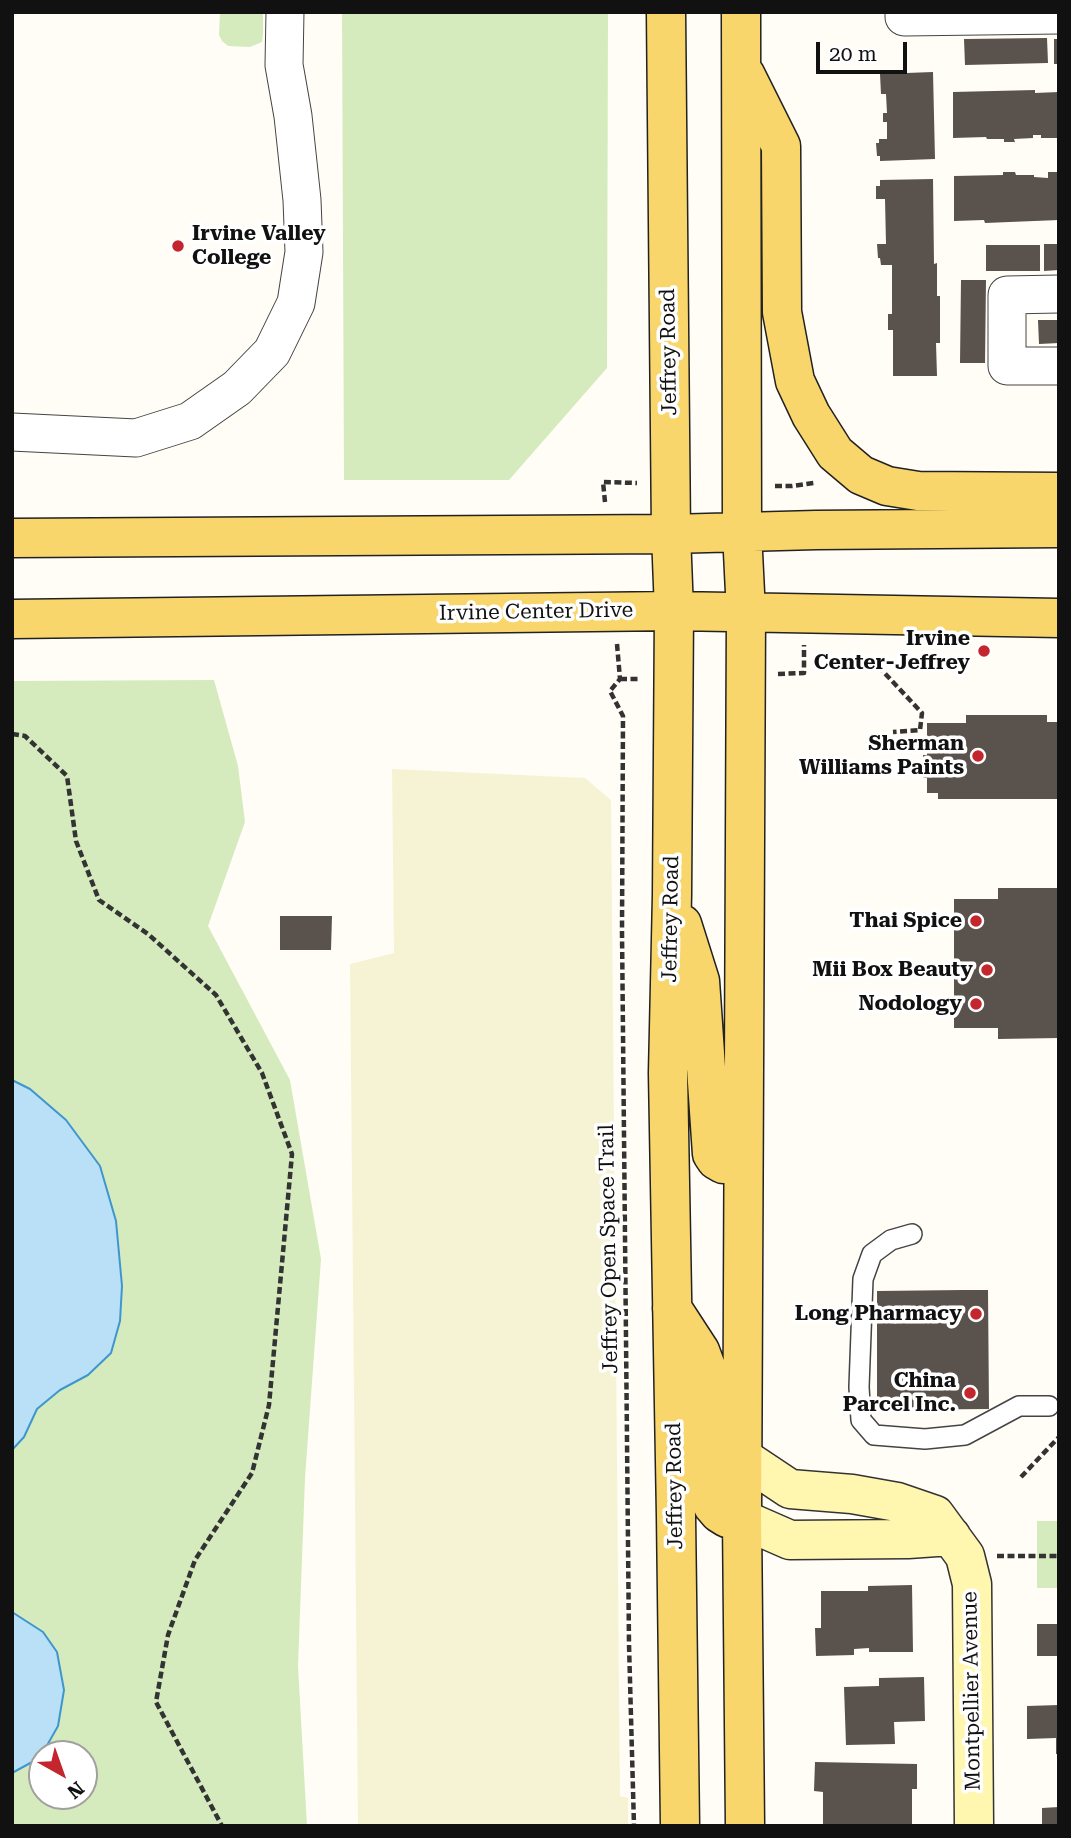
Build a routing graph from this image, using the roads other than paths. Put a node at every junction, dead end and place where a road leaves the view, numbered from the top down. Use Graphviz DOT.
graph roads {
  1 [pos="285,12"];
  2 [pos="666,12"];
  3 [pos="741,12"];
  4 [pos="904,12"];
  5 [pos="1059,15"];
  6 [pos="741,66"];
  7 [pos="1059,294"];
  8 [pos="1059,366"];
  9 [pos="12,432"];
  10 [pos="1059,492"];
  11 [pos="1059,528"];
  12 [pos="742,532"];
  13 [pos="671,534"];
  14 [pos="12,538"];
  15 [pos="674,611"];
  16 [pos="746,613"];
  17 [pos="1059,618"];
  18 [pos="12,619"];
  19 [pos="672,895"];
  20 [pos="743,1162"];
  21 [pos="912,1234"];
  22 [pos="672,1308"];
  23 [pos="1049,1405"];
  24 [pos="742,1457"];
  25 [pos="742,1519"];
  26 [pos="958,1546"];
  27 [pos="680,1826"];
  28 [pos="745,1826"];
  29 [pos="974,1826"];
  1 -- 9 [label="street"];
  2 -- 13 [label="main road, Jeffrey Road"];
  3 -- 6 [label="main road"];
  4 -- 5 [label="street"];
  6 -- 10 [label="main road"];
  6 -- 12 [label="main road"];
  7 -- 8 [label="street"];
  11 -- 12 [label="main road"];
  12 -- 13 [label="main road"];
  12 -- 16 [label="main road"];
  13 -- 14 [label="main road"];
  13 -- 15 [label="main road, Jeffrey Road"];
  15 -- 16 [label="main road, Irvine Center Drive"];
  15 -- 18 [label="main road, Irvine Center Drive"];
  15 -- 19 [label="main road, Jeffrey Road"];
  16 -- 17 [label="main road, Irvine Center Drive"];
  16 -- 20 [label="main road"];
  19 -- 20 [label="main road"];
  19 -- 22 [label="main road, Jeffrey Road"];
  20 -- 24 [label="main road"];
  21 -- 23 [label="lane"];
  22 -- 25 [label="main road"];
  22 -- 27 [label="main road, Jeffrey Road"];
  24 -- 25 [label="main road"];
  24 -- 26 [label="street"];
  25 -- 26 [label="street"];
  25 -- 28 [label="main road"];
  26 -- 29 [label="street, Montpellier Avenue"];
}
